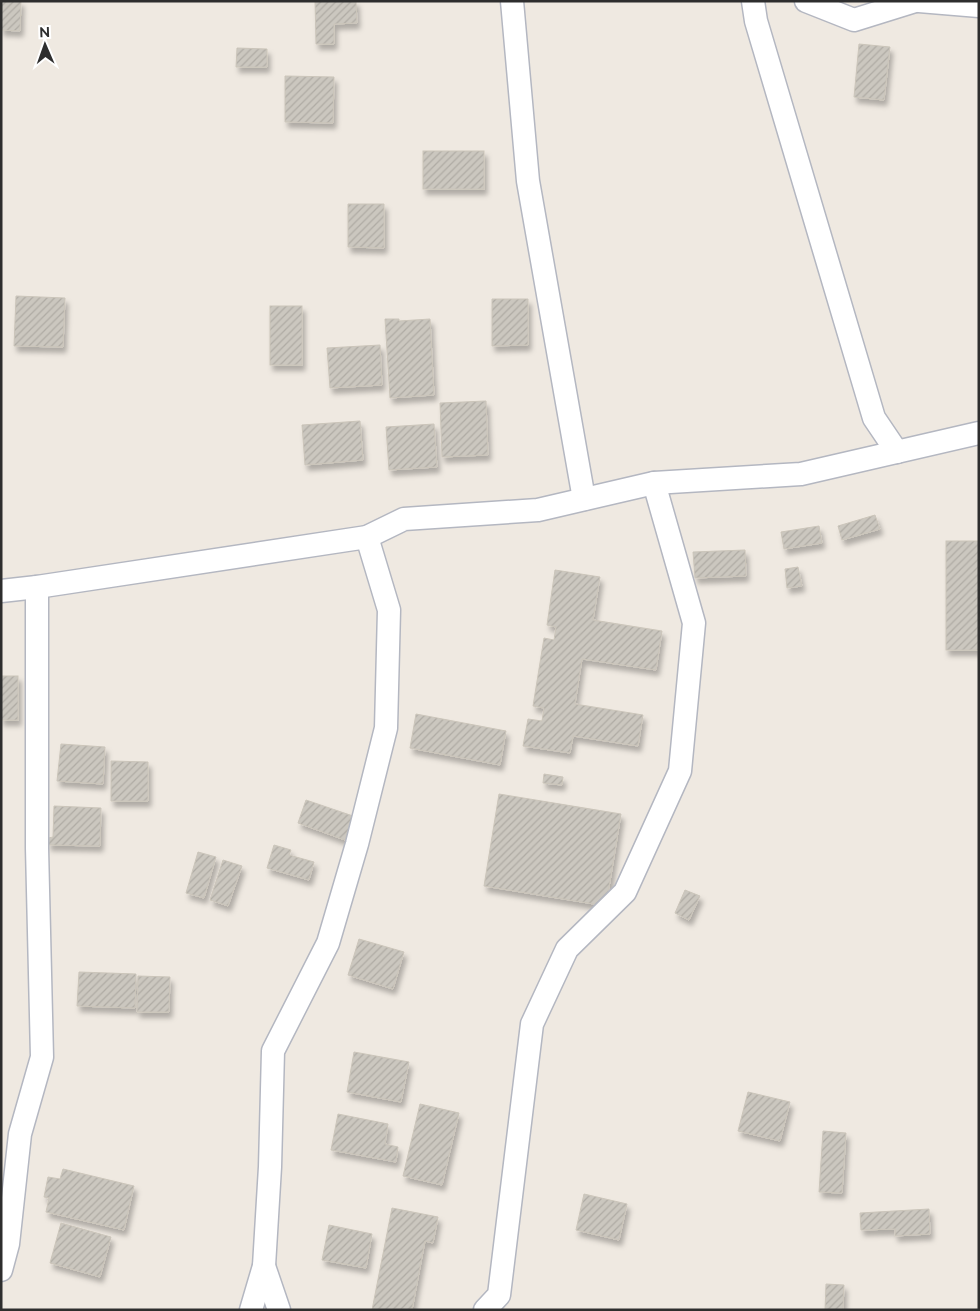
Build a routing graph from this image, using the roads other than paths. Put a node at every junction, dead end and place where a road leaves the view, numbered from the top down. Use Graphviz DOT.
graph roads {
  1 [pos="512,1"];
  2 [pos="753,1"];
  3 [pos="806,1"];
  4 [pos="917,1"];
  5 [pos="979,6"];
  6 [pos="979,434"];
  7 [pos="897,452"];
  8 [pos="654,484"];
  9 [pos="584,499"];
  10 [pos="367,537"];
  11 [pos="36,587"];
  12 [pos="1,591"];
  13 [pos="264,1266"];
  14 [pos="1,1270"];
  15 [pos="251,1310"];
  16 [pos="279,1310"];
  17 [pos="485,1310"];
  1 -- 9 [label="street"];
  2 -- 7 [label="street"];
  3 -- 4 [label="street"];
  4 -- 5 [label="street"];
  6 -- 7 [label="street"];
  7 -- 8 [label="street"];
  8 -- 9 [label="street"];
  8 -- 17 [label="street"];
  9 -- 10 [label="street"];
  10 -- 11 [label="street"];
  10 -- 13 [label="street"];
  11 -- 12 [label="street"];
  11 -- 14 [label="street"];
  13 -- 15 [label="street"];
  13 -- 16 [label="street"];
}
